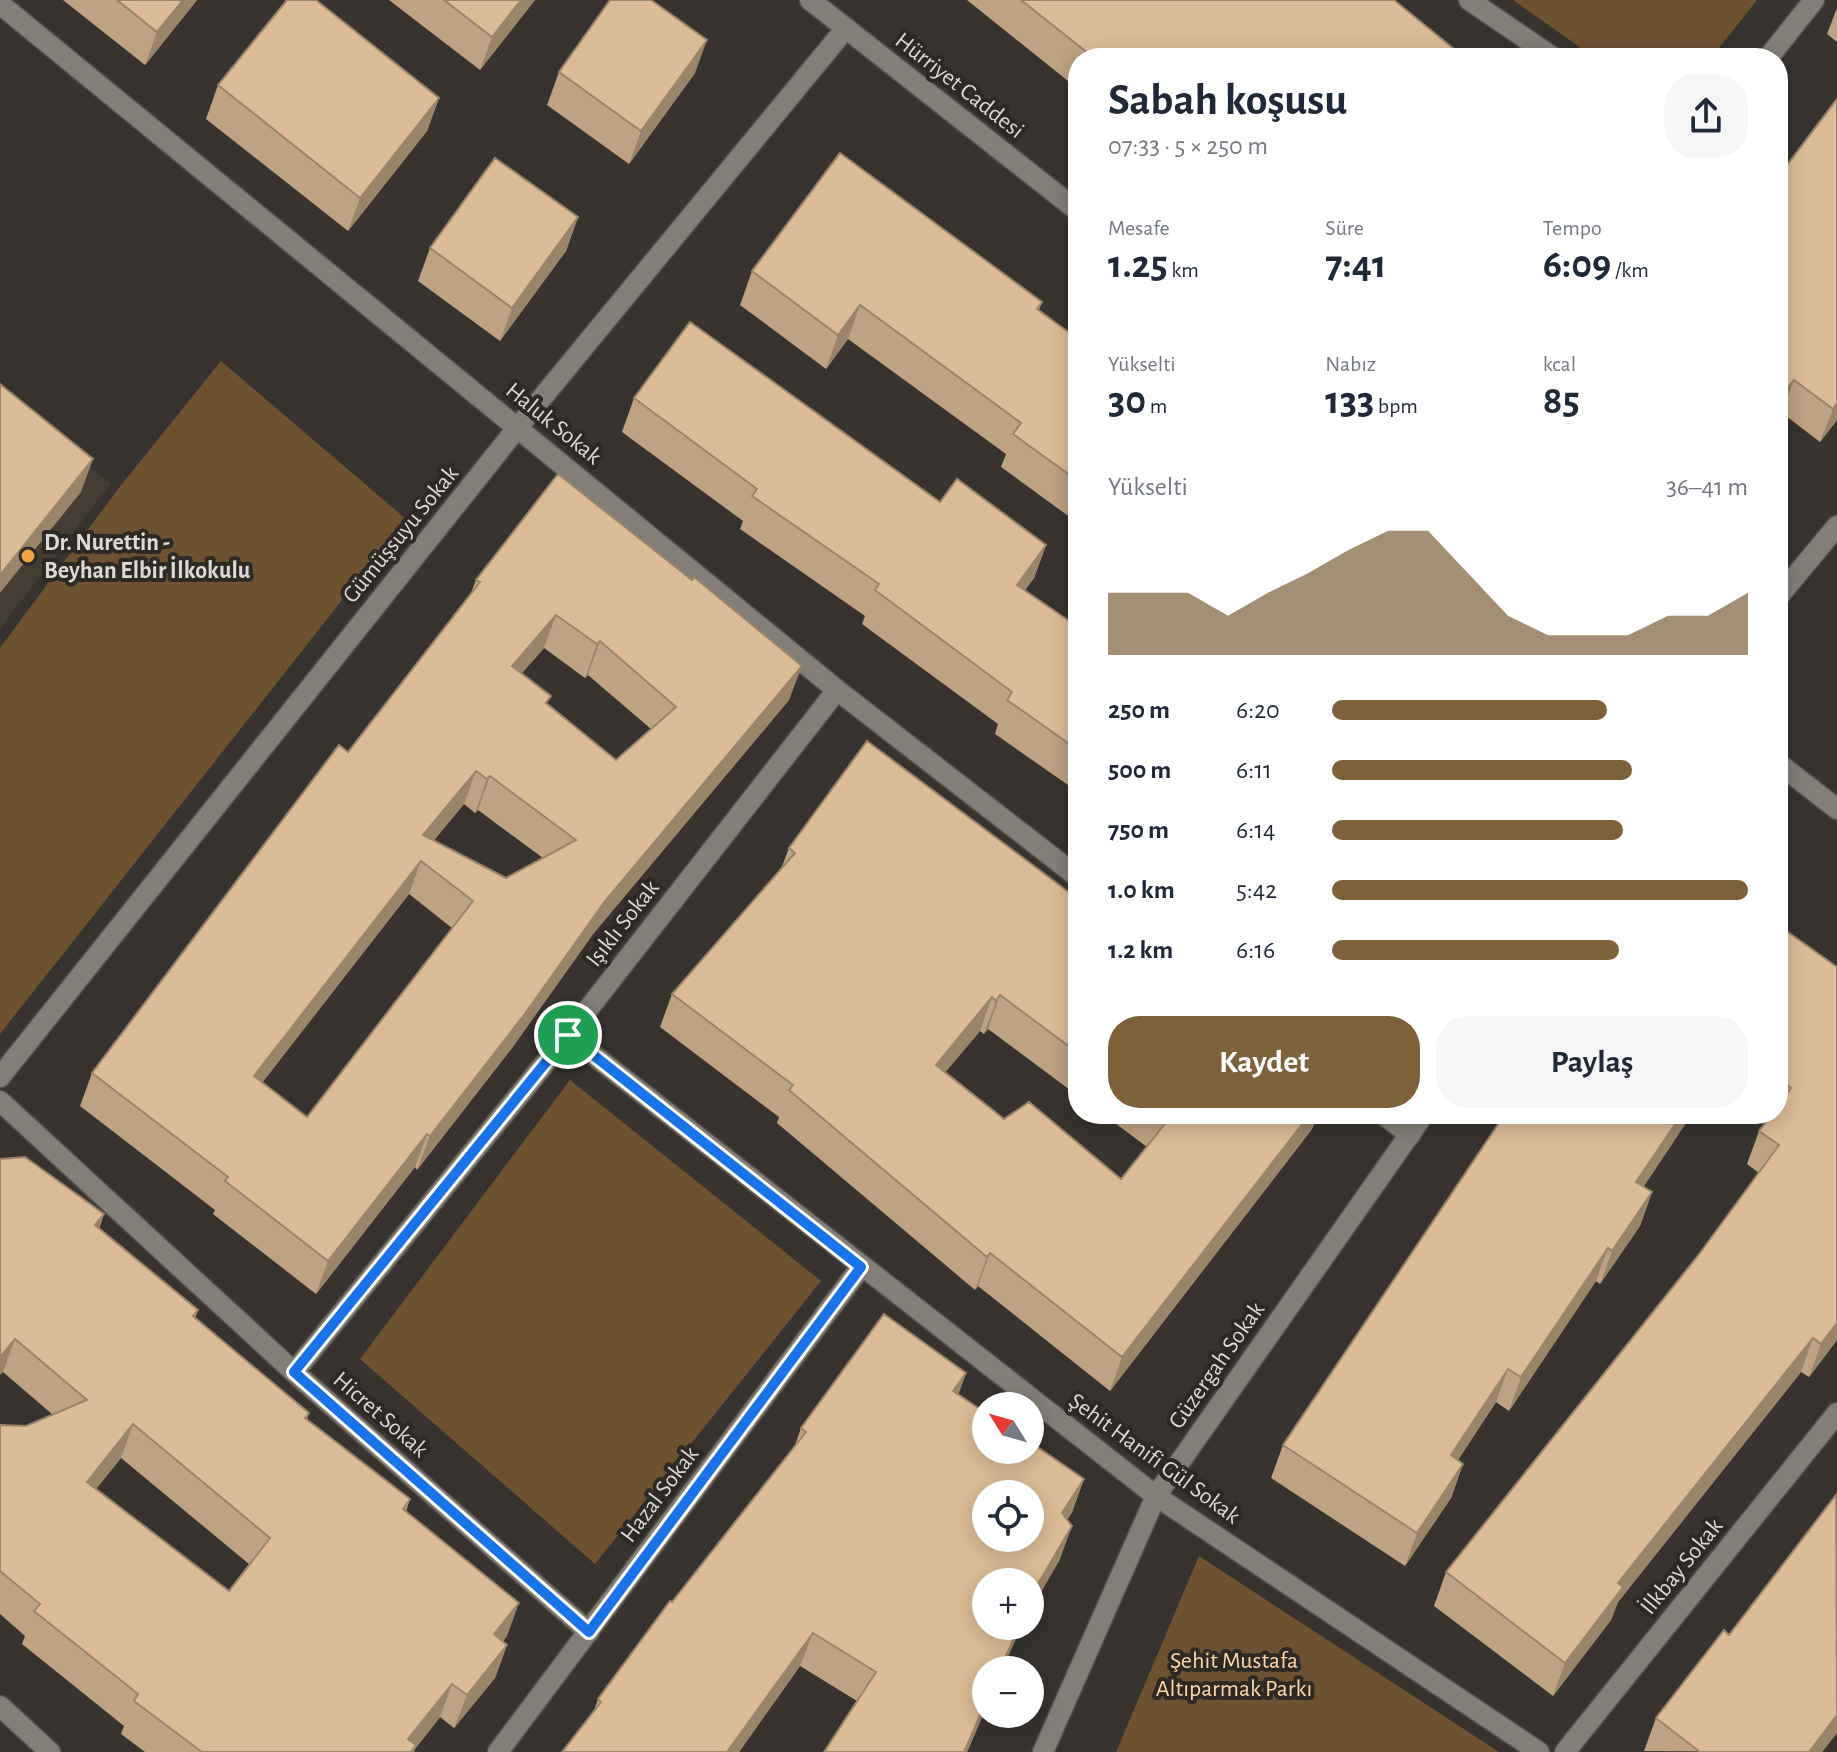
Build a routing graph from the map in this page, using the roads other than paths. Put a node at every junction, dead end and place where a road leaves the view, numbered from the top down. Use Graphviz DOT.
graph roads {
  1 [pos="810,0"];
  2 [pos="1469,0"];
  3 [pos="1814,0"];
  4 [pos="0,4"];
  5 [pos="846,28"];
  6 [pos="1539,48"];
  7 [pos="1776,48"];
  8 [pos="1068,203"];
  9 [pos="518,427"];
  10 [pos="1837,526"];
  11 [pos="1788,585"];
  12 [pos="837,690"];
  13 [pos="1788,771"];
  14 [pos="1837,809"];
  15 [pos="1068,869"];
  16 [pos="568,1035"];
  17 [pos="0,1077"];
  18 [pos="0,1101"];
  19 [pos="1396,1124"];
  20 [pos="1417,1124"];
  21 [pos="1410,1135"];
  22 [pos="861,1267"];
  23 [pos="294,1372"];
  24 [pos="1837,1413"];
  25 [pos="1156,1496"];
  26 [pos="589,1632"];
  27 [pos="0,1706"];
  28 [pos="48,1751"];
  29 [pos="498,1752"];
  30 [pos="1043,1752"];
  31 [pos="1539,1752"];
  32 [pos="1565,1752"];
  1 -- 5 [label="street, Hürriyet Caddesi"];
  2 -- 6 [label="street"];
  3 -- 7 [label="street"];
  4 -- 9 [label="street, Haluk Sokak"];
  5 -- 8 [label="street, Hürriyet Caddesi"];
  5 -- 9 [label="street, Gümüşsuyu Sokak"];
  9 -- 12 [label="street, Haluk Sokak"];
  9 -- 17 [label="street, Gümüşsuyu Sokak"];
  10 -- 11 [label="street"];
  12 -- 15 [label="street, Haluk Sokak"];
  12 -- 16 [label="street, Işıklı Sokak"];
  13 -- 14 [label="street"];
  16 -- 22 [label="street, Şehit Hanifi Gül Sokak"];
  16 -- 23 [label="street, Işıklı Sokak"];
  18 -- 23 [label="street, Hicret Sokak"];
  19 -- 21 [label="street"];
  20 -- 21 [label="street, Güzergah Sokak"];
  21 -- 25 [label="street, Güzergah Sokak"];
  22 -- 25 [label="street, Şehit Hanifi Gül Sokak"];
  22 -- 26 [label="street, Hazal Sokak"];
  23 -- 26 [label="street, Hicret Sokak"];
  24 -- 32 [label="street, İlkbay Sokak"];
  25 -- 30 [label="street, Güzergah Sokak"];
  25 -- 31 [label="street, Şehit Hanifi Gül Sokak"];
  26 -- 29 [label="street, Hazal Sokak"];
  27 -- 28 [label="street"];
}
